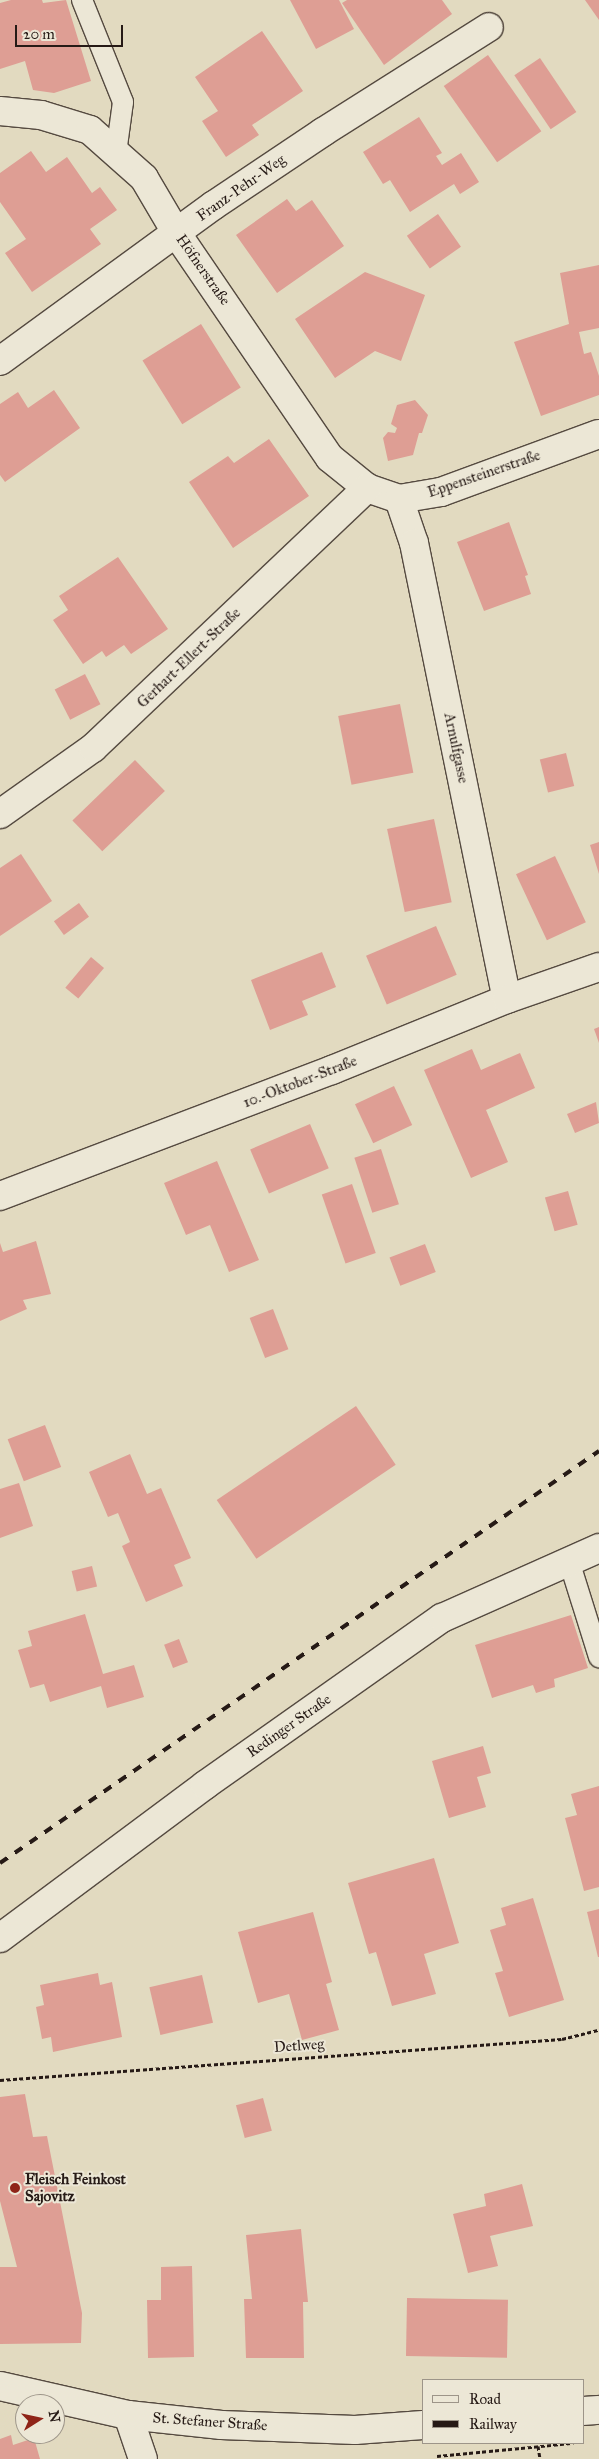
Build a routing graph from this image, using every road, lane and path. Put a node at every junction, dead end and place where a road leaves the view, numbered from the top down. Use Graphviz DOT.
graph roads {
  1 [pos="82,0"];
  2 [pos="489,27"];
  3 [pos="0,111"];
  4 [pos="116,153"];
  5 [pos="178,234"];
  6 [pos="0,361"];
  7 [pos="599,434"];
  8 [pos="367,488"];
  9 [pos="400,499"];
  10 [pos="0,814"];
  11 [pos="599,967"];
  12 [pos="507,998"];
  13 [pos="0,1196"];
  14 [pos="599,1548"];
  15 [pos="569,1561"];
  16 [pos="599,1657"];
  17 [pos="0,1938"];
  18 [pos="599,2030"];
  19 [pos="0,2080"];
  20 [pos="0,2386"];
  21 [pos="599,2410"];
  22 [pos="584,2411"];
  23 [pos="128,2415"];
  24 [pos="422,2425"];
  25 [pos="538,2446"];
  26 [pos="143,2459"];
  27 [pos="540,2459"];
  1 -- 4 [label="lane"];
  2 -- 5 [label="street, Franz-Pehr-Weg"];
  3 -- 4 [label="street, Höfnerstraße"];
  4 -- 5 [label="street, Höfnerstraße"];
  5 -- 6 [label="street, Franz-Pehr-Weg"];
  5 -- 8 [label="street, Höfnerstraße"];
  7 -- 9 [label="street, Eppensteinerstraße"];
  8 -- 9 [label="street, Eppensteinerstraße"];
  8 -- 10 [label="street, Gerhart-Ellert-Straße"];
  9 -- 12 [label="street, Arnulfgasse"];
  11 -- 12 [label="street, 10.-Oktober-Straße"];
  12 -- 13 [label="street, 10.-Oktober-Straße"];
  14 -- 15 [label="street, Redinger Straße"];
  15 -- 16 [label="lane"];
  15 -- 17 [label="street, Redinger Straße"];
  18 -- 19 [label="path, Detlweg"];
  20 -- 23 [label="street, St. Stefaner Straße"];
  21 -- 22 [label="street"];
  23 -- 24 [label="street, St. Stefaner Straße"];
  23 -- 26 [label="street"];
  25 -- 27 [label="path"];
}
